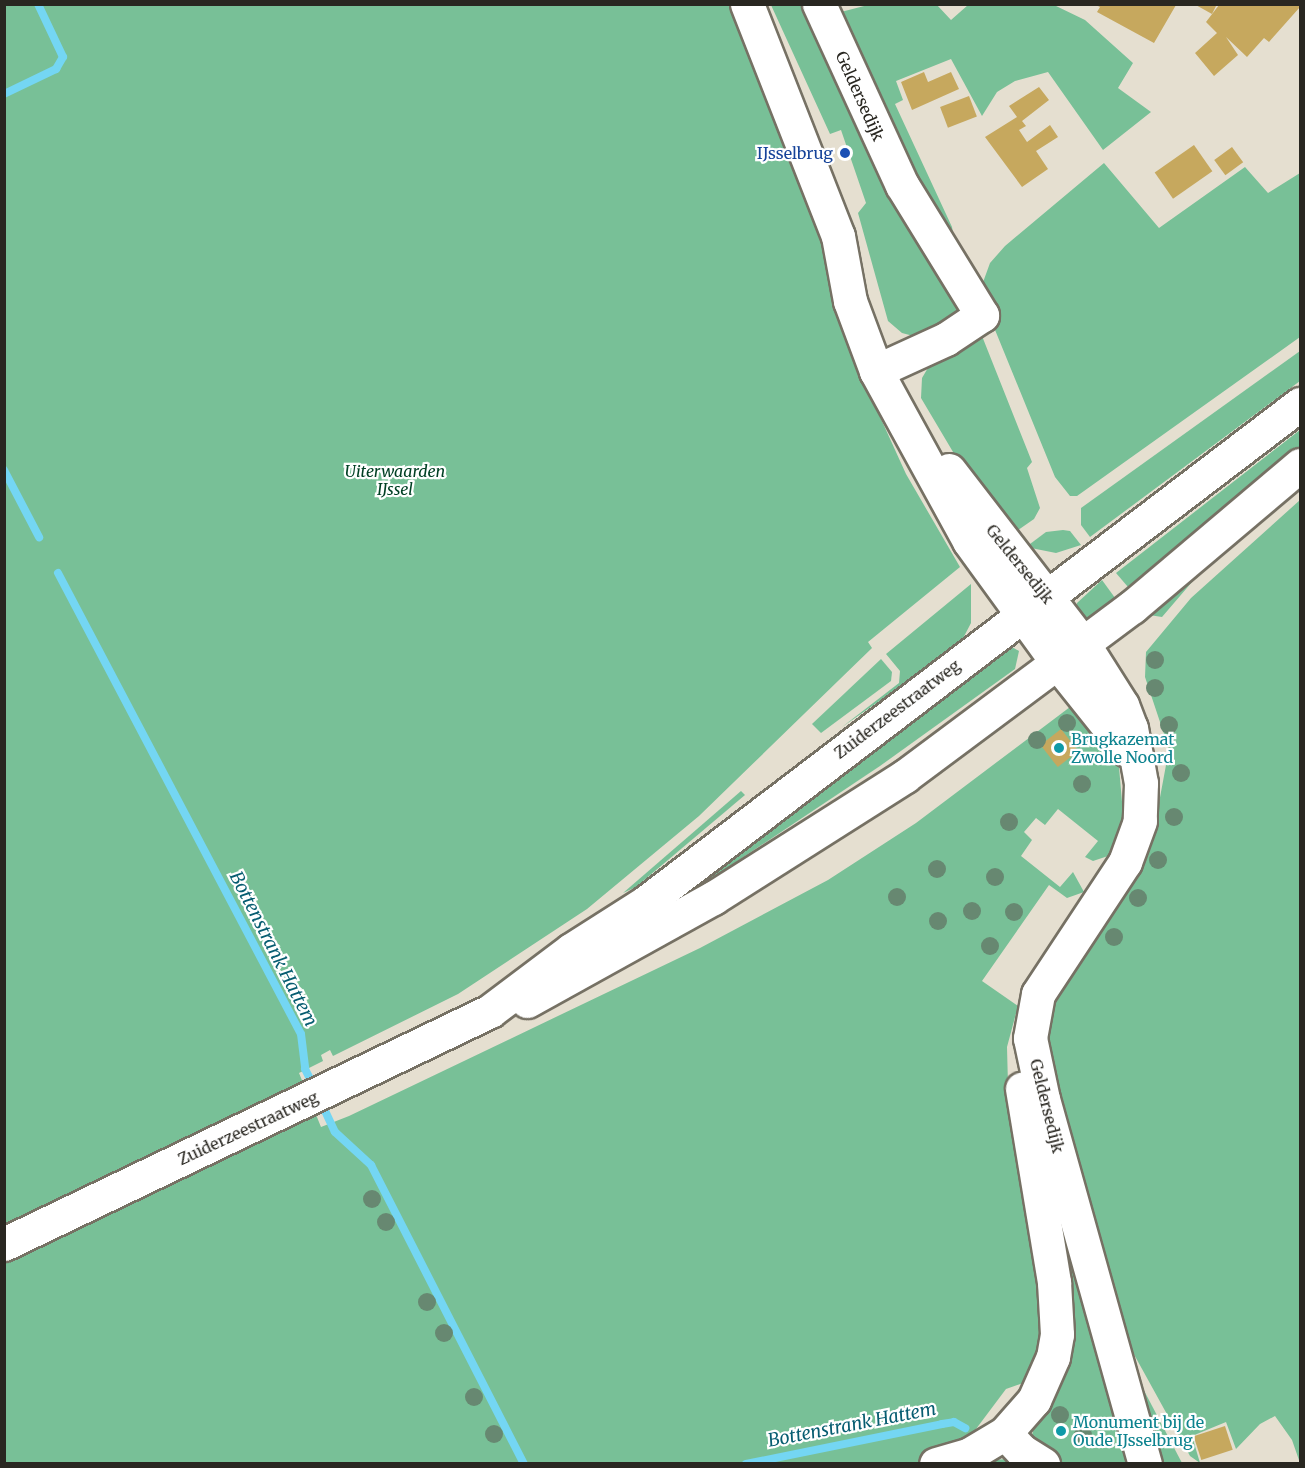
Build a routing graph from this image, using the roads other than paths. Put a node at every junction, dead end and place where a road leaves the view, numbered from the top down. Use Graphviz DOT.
graph roads {
  1 [pos="747,4"];
  2 [pos="819,4"];
  3 [pos="885,367"];
  4 [pos="1300,404"];
  5 [pos="1300,465"];
  6 [pos="1034,606"];
  7 [pos="1071,655"];
  8 [pos="490,1011"];
  9 [pos="1030,1038"];
  10 [pos="4,1244"];
  11 [pos="1005,1433"];
  12 [pos="936,1464"];
  13 [pos="1043,1464"];
  14 [pos="1145,1464"];
  1 -- 3 [label="main road, Geldersedijk"];
  2 -- 3 [label="main road, Geldersedijk"];
  3 -- 6 [label="main road, Geldersedijk"];
  4 -- 6 [label="main road, Zuiderzeestraatweg"];
  5 -- 7 [label="main road, Zuiderzeestraatweg"];
  6 -- 7 [label="main road, Geldersedijk"];
  6 -- 8 [label="main road, Zuiderzeestraatweg"];
  7 -- 8 [label="main road, Zuiderzeestraatweg"];
  7 -- 9 [label="main road, Geldersedijk"];
  8 -- 10 [label="main road, Zuiderzeestraatweg"];
  9 -- 11 [label="main road"];
  9 -- 14 [label="main road, Geldersedijk"];
  11 -- 12 [label="main road"];
  11 -- 13 [label="main road"];
}
